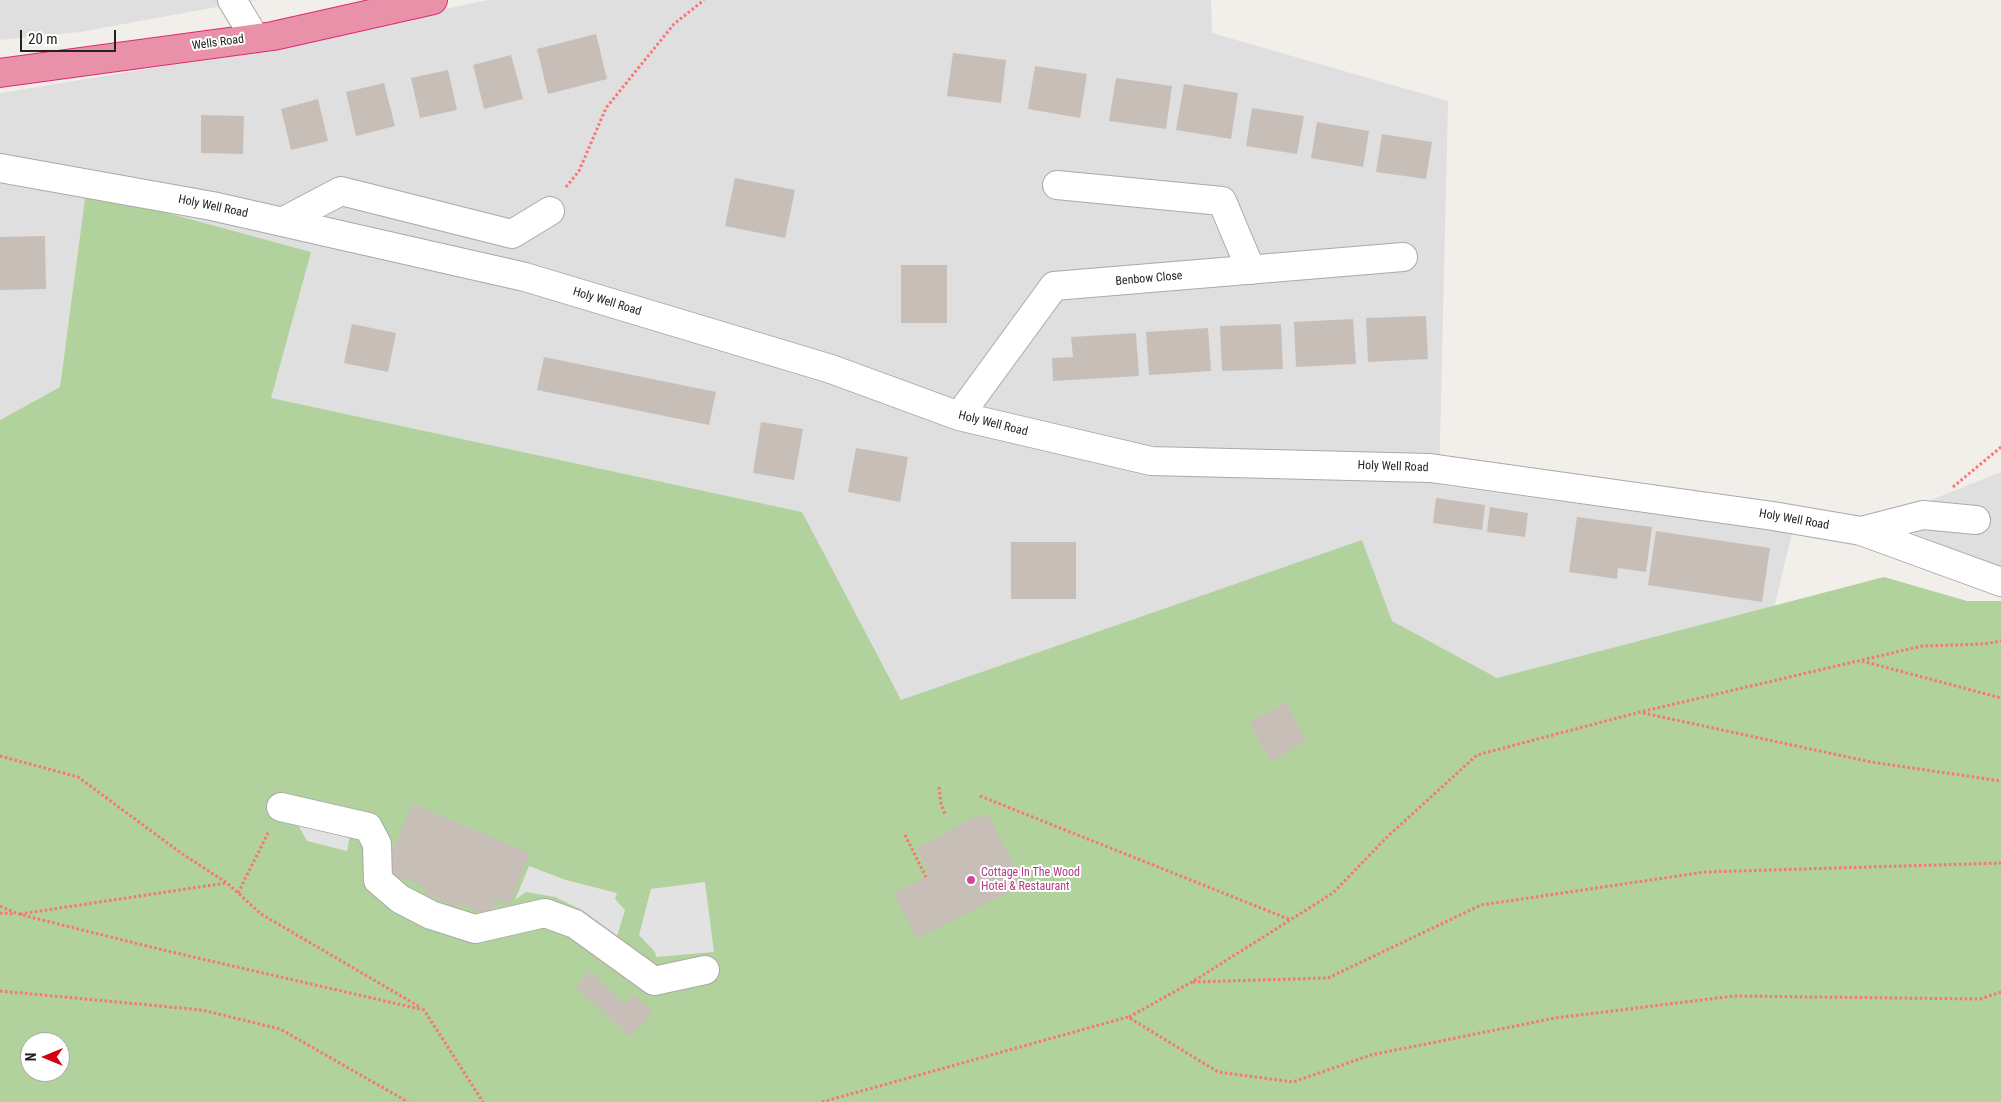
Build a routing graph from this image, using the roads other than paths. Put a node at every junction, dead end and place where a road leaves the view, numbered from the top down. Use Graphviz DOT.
graph roads {
  1 [pos="232,0"];
  2 [pos="433,0"];
  3 [pos="255,38"];
  4 [pos="0,73"];
  5 [pos="0,168"];
  6 [pos="1057,185"];
  7 [pos="550,211"];
  8 [pos="282,222"];
  9 [pos="1403,257"];
  10 [pos="1251,270"];
  11 [pos="959,416"];
  12 [pos="1976,520"];
  13 [pos="1861,531"];
  14 [pos="2001,582"];
  15 [pos="281,808"];
  16 [pos="705,970"];
  1 -- 3 [label="street"];
  2 -- 3 [label="highway, Wells Road"];
  3 -- 4 [label="highway, Wells Road"];
  5 -- 8 [label="street, Holy Well Road"];
  6 -- 10 [label="street"];
  7 -- 8 [label="street"];
  8 -- 11 [label="street, Holy Well Road"];
  9 -- 10 [label="street, Benbow Close"];
  10 -- 11 [label="street, Benbow Close"];
  11 -- 13 [label="street, Holy Well Road"];
  12 -- 13 [label="street"];
  13 -- 14 [label="street, Holy Well Road"];
  15 -- 16 [label="street"];
}
